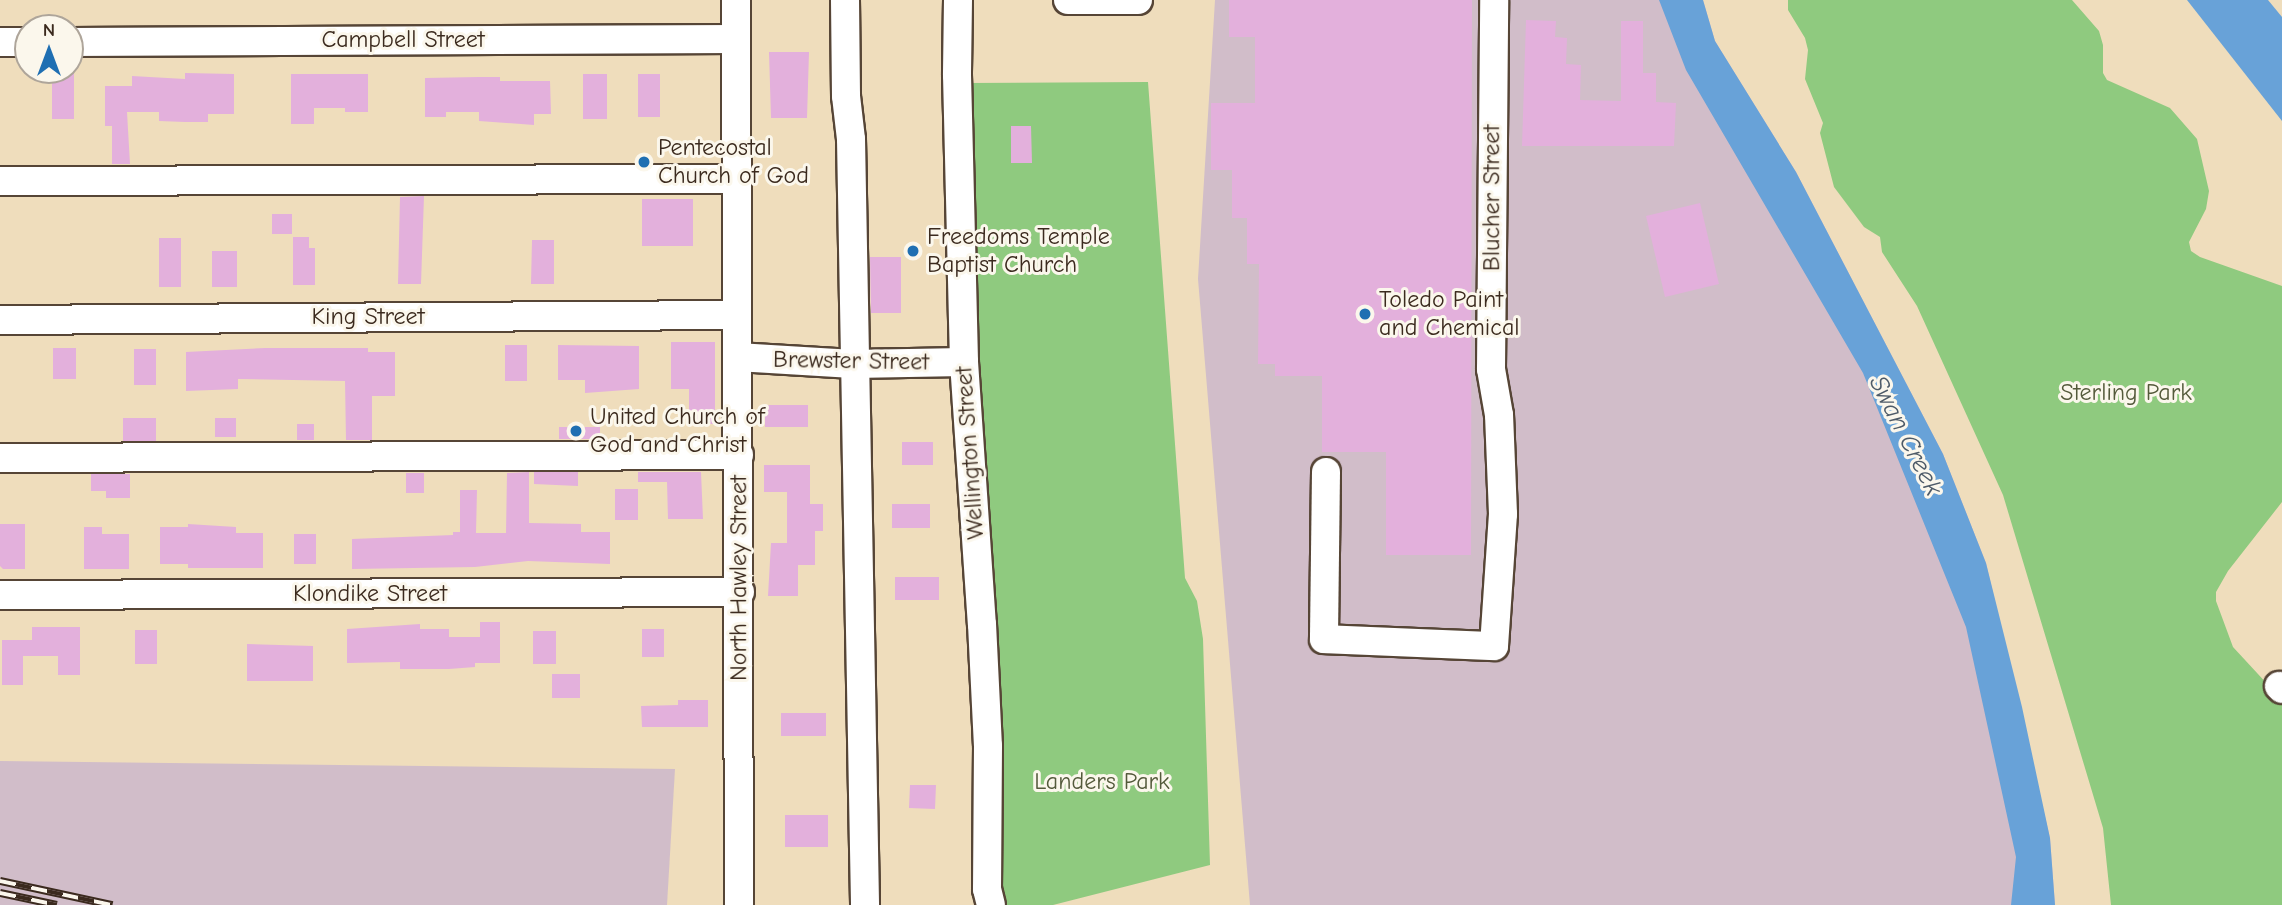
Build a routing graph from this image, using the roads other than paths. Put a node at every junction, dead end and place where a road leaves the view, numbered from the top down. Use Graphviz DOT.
graph roads {
  1 [pos="736,0"];
  2 [pos="845,0"];
  3 [pos="958,0"];
  4 [pos="1068,0"];
  5 [pos="1138,0"];
  6 [pos="1494,0"];
  7 [pos="736,39"];
  8 [pos="84,42"];
  9 [pos="737,179"];
  10 [pos="0,181"];
  11 [pos="737,315"];
  12 [pos="0,320"];
  13 [pos="737,357"];
  14 [pos="964,362"];
  15 [pos="853,364"];
  16 [pos="739,455"];
  17 [pos="0,458"];
  18 [pos="1326,472"];
  19 [pos="740,592"];
  20 [pos="0,595"];
  21 [pos="739,905"];
  22 [pos="865,905"];
  23 [pos="991,905"];
  1 -- 7 [label="street, North Hawley Street"];
  2 -- 15 [label="street"];
  3 -- 14 [label="street, Wellington Street"];
  4 -- 5 [label="street"];
  6 -- 18 [label="street, Blucher Street"];
  7 -- 8 [label="street, Campbell Street"];
  7 -- 9 [label="street, North Hawley Street"];
  9 -- 10 [label="street"];
  9 -- 11 [label="street, North Hawley Street"];
  11 -- 12 [label="street, King Street"];
  11 -- 13 [label="street, North Hawley Street"];
  13 -- 15 [label="street, Brewster Street"];
  13 -- 16 [label="street, North Hawley Street"];
  14 -- 15 [label="street, Brewster Street"];
  14 -- 23 [label="street, Wellington Street"];
  15 -- 22 [label="street"];
  16 -- 17 [label="street"];
  16 -- 19 [label="street, North Hawley Street"];
  19 -- 20 [label="street, Klondike Street"];
  19 -- 21 [label="street, North Hawley Street"];
}
